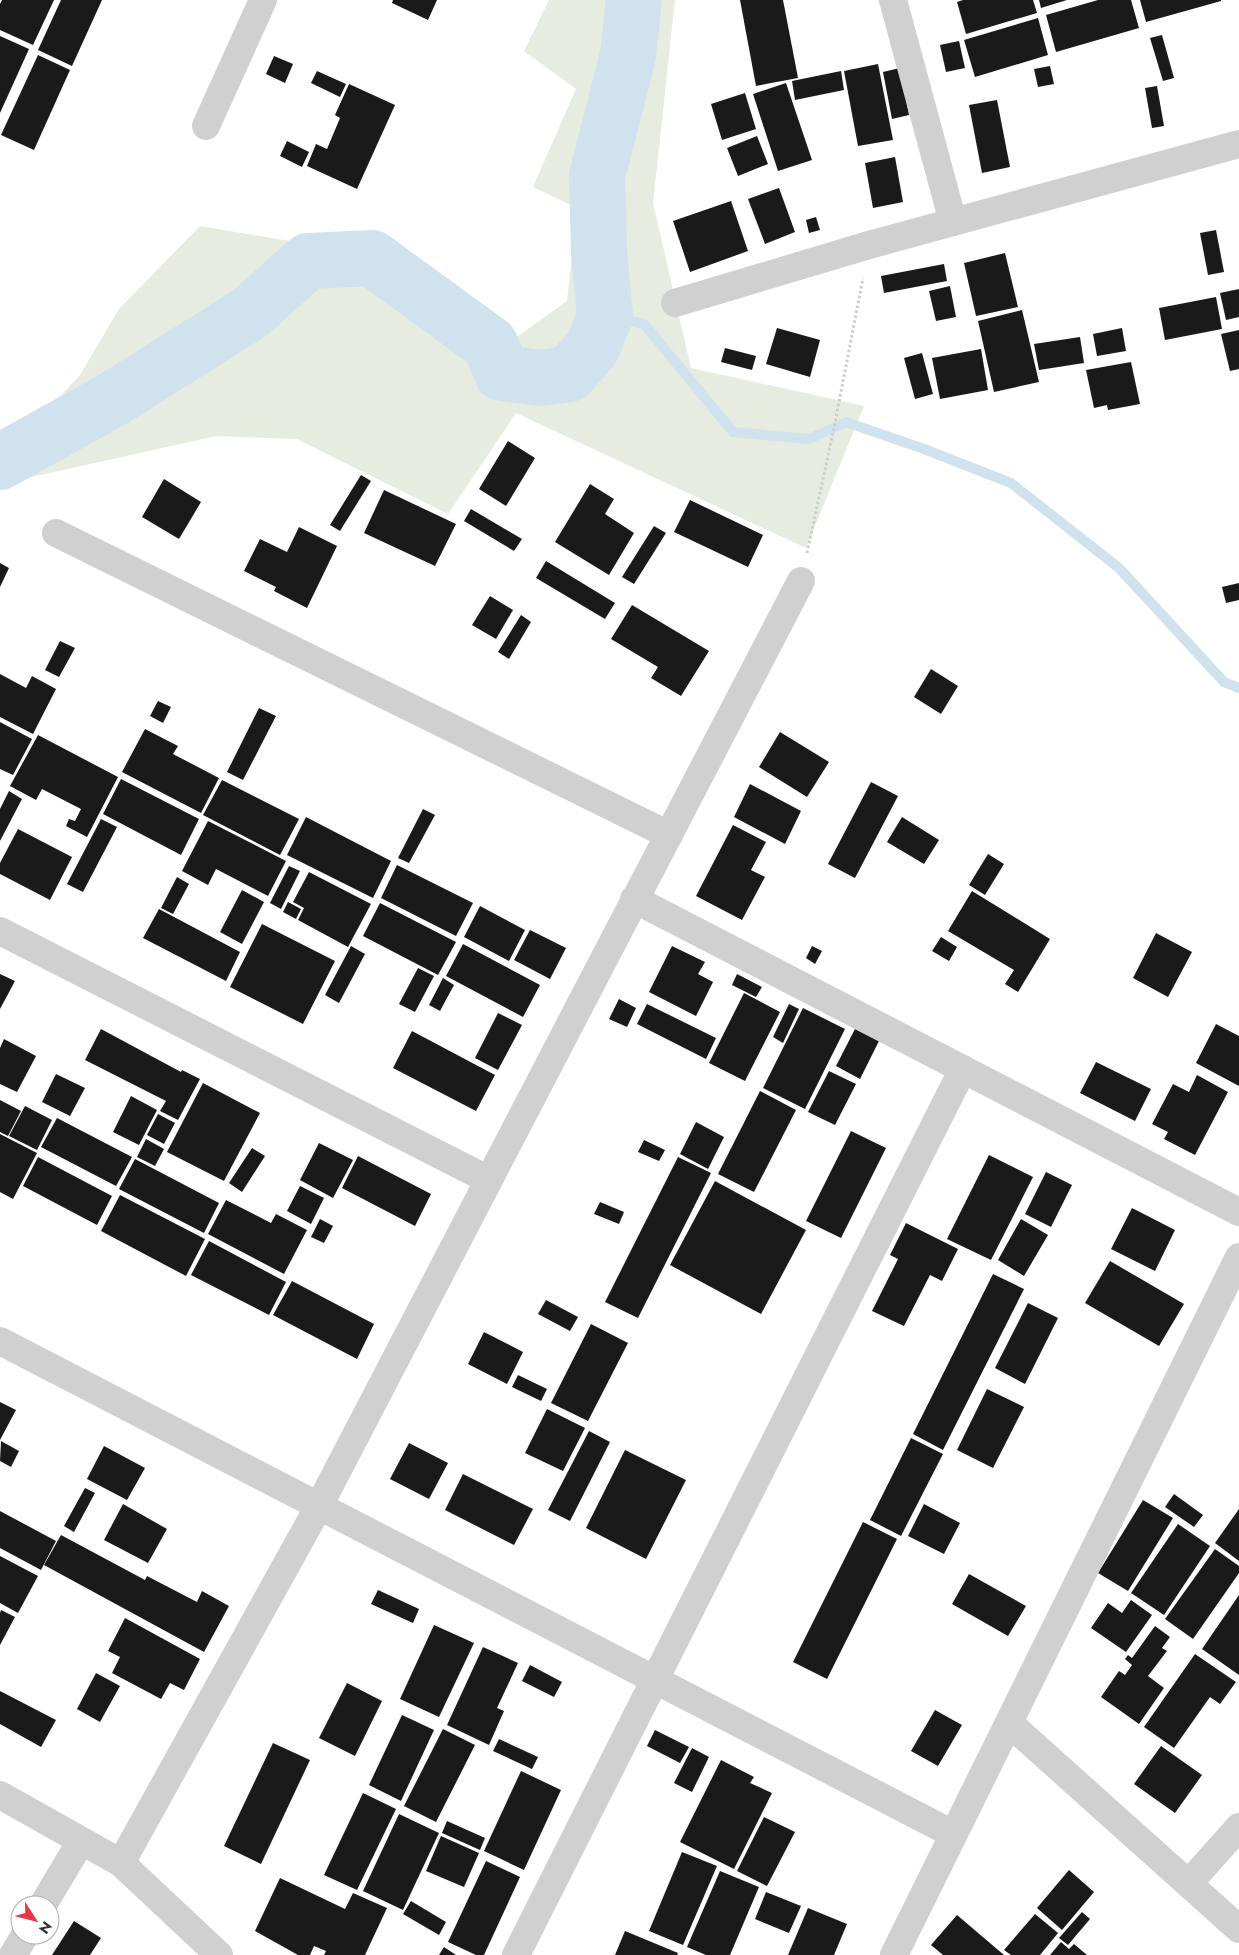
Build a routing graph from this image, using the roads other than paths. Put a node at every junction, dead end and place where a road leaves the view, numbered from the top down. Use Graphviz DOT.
graph roads {
  1 [pos="263,0"];
  2 [pos="893,0"];
  3 [pos="206,126"];
  4 [pos="1239,144"];
  5 [pos="953,222"];
  6 [pos="675,302"];
  7 [pos="56,533"];
  8 [pos="801,581"];
  9 [pos="669,834"];
  10 [pos="634,899"];
  11 [pos="0,931"];
  12 [pos="963,1069"];
  13 [pos="489,1180"];
  14 [pos="1239,1212"];
  15 [pos="1239,1257"];
  16 [pos="0,1341"];
  17 [pos="319,1506"];
  18 [pos="655,1680"];
  19 [pos="1009,1723"];
  20 [pos="0,1794"];
  21 [pos="1239,1827"];
  22 [pos="953,1834"];
  23 [pos="81,1841"];
  24 [pos="122,1864"];
  25 [pos="1189,1883"];
  26 [pos="49,1895"];
  27 [pos="1239,1928"];
  28 [pos="219,1955"];
  29 [pos="516,1955"];
  30 [pos="894,1955"];
  1 -- 3 [label="street"];
  2 -- 5 [label="street"];
  4 -- 5 [label="street"];
  5 -- 6 [label="street"];
  7 -- 9 [label="street"];
  8 -- 9 [label="street"];
  9 -- 10 [label="street"];
  10 -- 12 [label="street"];
  10 -- 13 [label="street"];
  11 -- 13 [label="street"];
  12 -- 14 [label="street"];
  12 -- 18 [label="street"];
  13 -- 17 [label="street"];
  15 -- 19 [label="street"];
  16 -- 17 [label="street"];
  17 -- 18 [label="street"];
  17 -- 24 [label="street"];
  18 -- 22 [label="street"];
  18 -- 29 [label="street"];
  19 -- 22 [label="street"];
  19 -- 25 [label="street"];
  20 -- 23 [label="street"];
  21 -- 25 [label="street"];
  22 -- 30 [label="street"];
  23 -- 24 [label="street"];
  23 -- 26 [label="street"];
  24 -- 28 [label="street"];
  25 -- 27 [label="street"];
}
